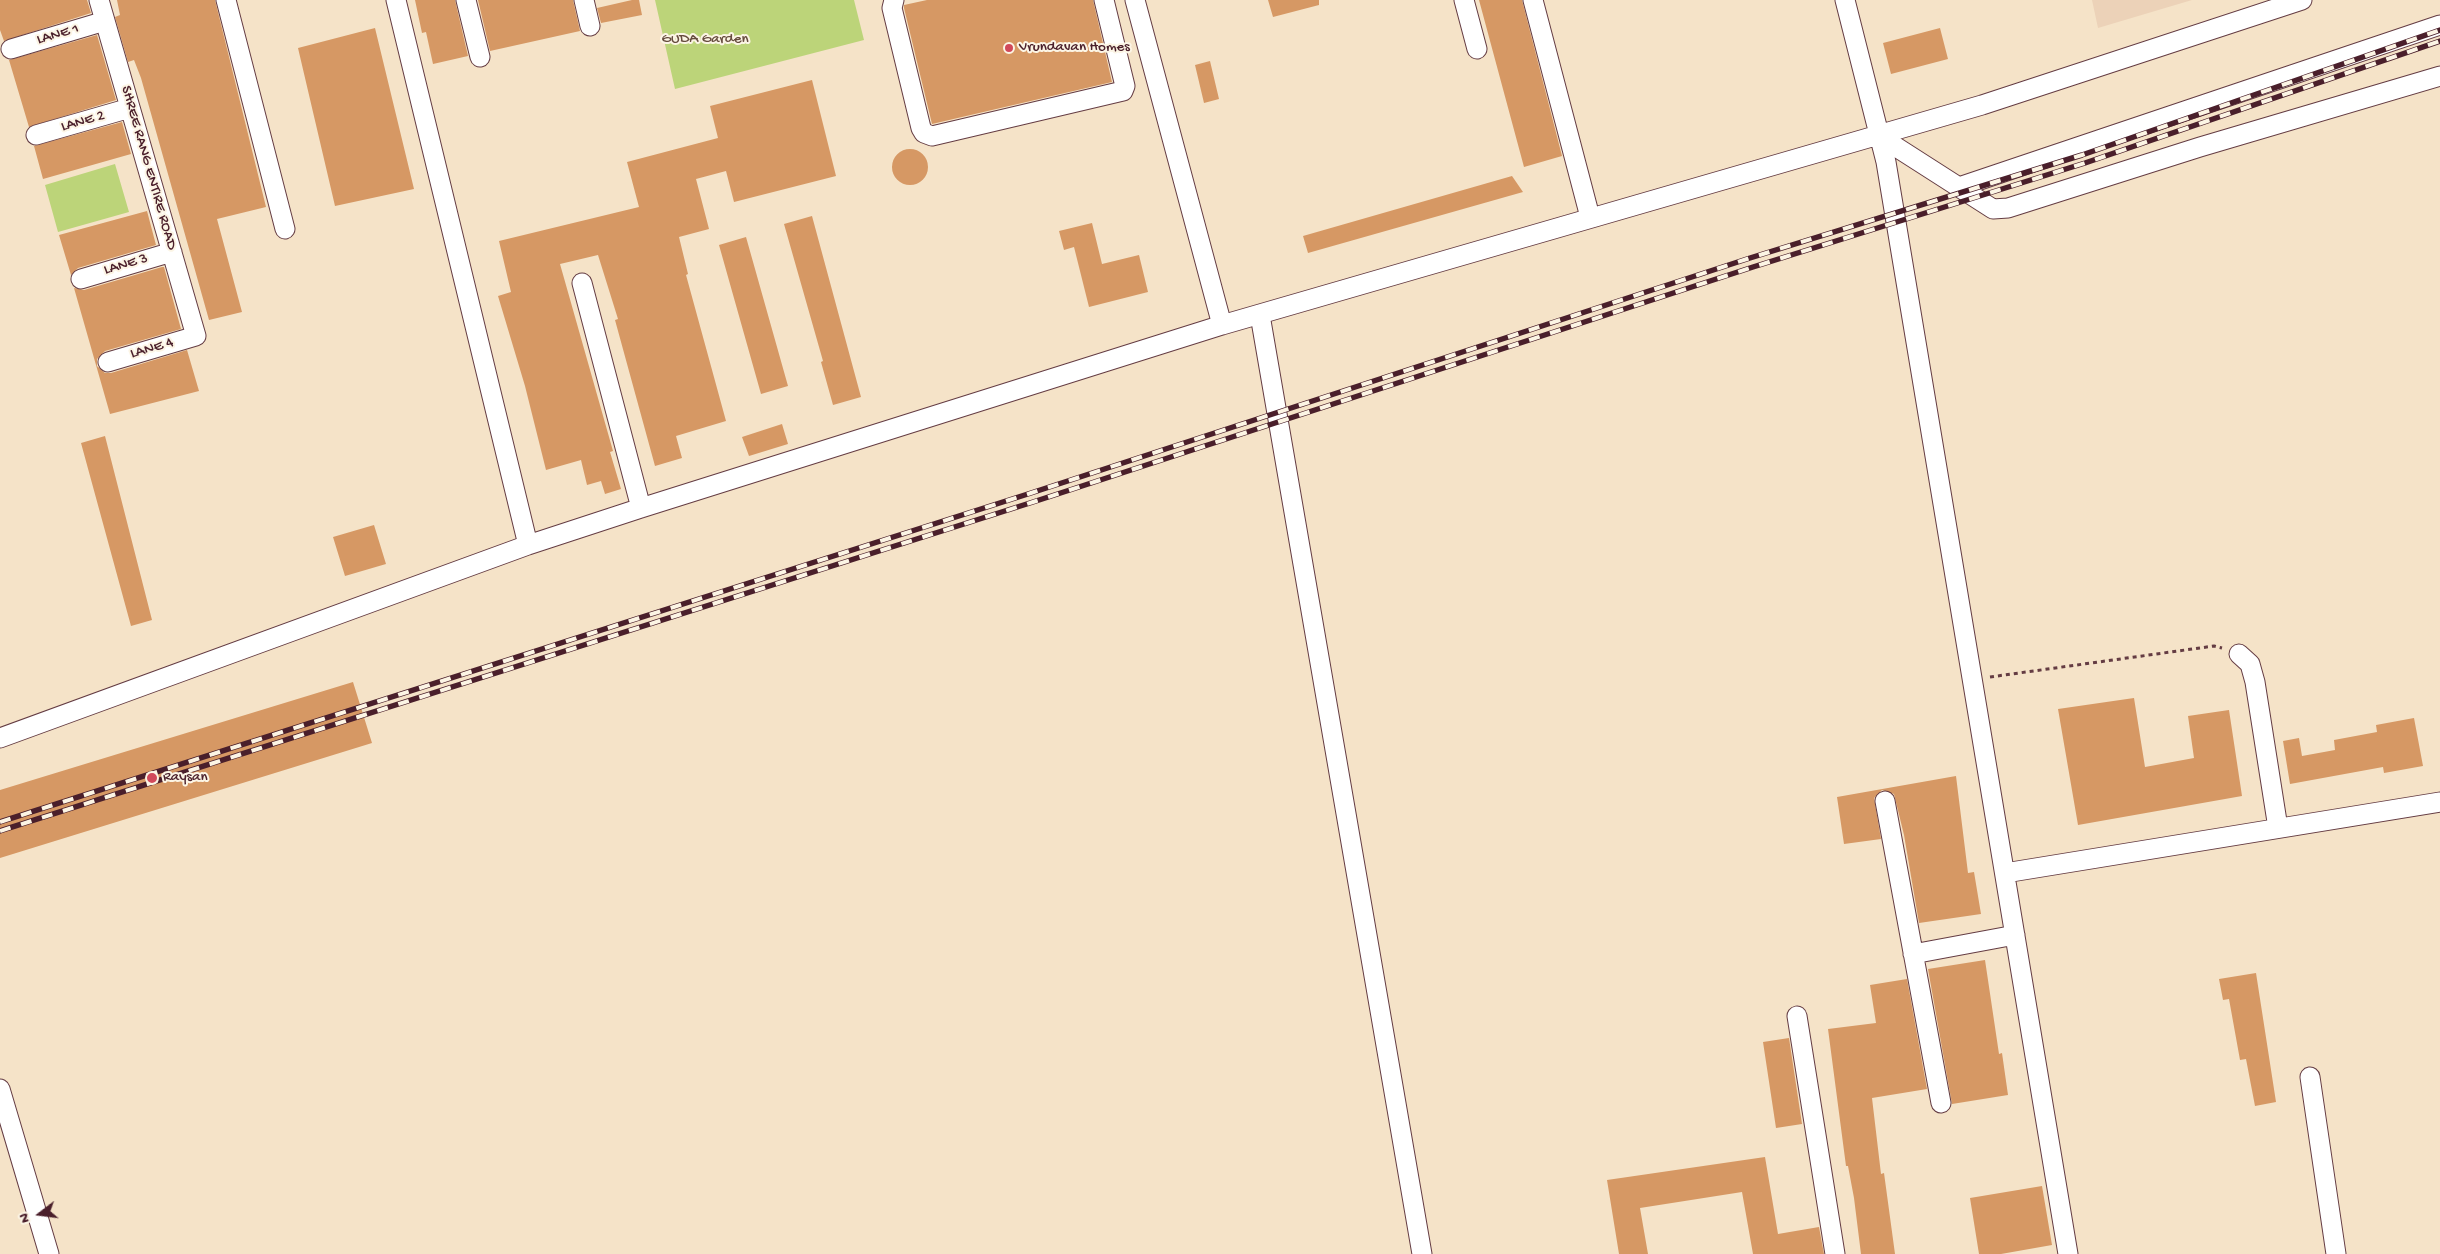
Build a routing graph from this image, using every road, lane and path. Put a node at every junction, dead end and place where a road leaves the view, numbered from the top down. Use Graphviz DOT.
graph roads {
  1 [pos="99,0"];
  2 [pos="226,0"];
  3 [pos="396,0"];
  4 [pos="466,0"];
  5 [pos="584,0"];
  6 [pos="894,0"];
  7 [pos="1104,0"];
  8 [pos="1135,0"];
  9 [pos="1464,0"];
  10 [pos="1533,0"];
  11 [pos="1845,0"];
  12 [pos="2302,0"];
  13 [pos="105,22"];
  14 [pos="2440,25"];
  15 [pos="590,26"];
  16 [pos="1476,48"];
  17 [pos="11,49"];
  18 [pos="480,56"];
  19 [pos="1150,56"];
  20 [pos="1120,64"];
  21 [pos="2440,76"];
  22 [pos="130,108"];
  23 [pos="36,136"];
  24 [pos="1880,136"];
  25 [pos="1959,187"];
  26 [pos="1590,217"];
  27 [pos="285,229"];
  28 [pos="172,252"];
  29 [pos="80,279"];
  30 [pos="582,283"];
  31 [pos="1260,315"];
  32 [pos="1222,325"];
  33 [pos="196,336"];
  34 [pos="108,362"];
  35 [pos="641,508"];
  36 [pos="528,546"];
  37 [pos="2239,654"];
  38 [pos="1974,679"];
  39 [pos="0,738"];
  40 [pos="1886,801"];
  41 [pos="2440,802"];
  42 [pos="2278,828"];
  43 [pos="2006,873"];
  44 [pos="2015,935"];
  45 [pos="1914,954"];
  46 [pos="1797,1016"];
  47 [pos="2310,1077"];
  48 [pos="0,1089"];
  49 [pos="1941,1103"];
  50 [pos="49,1254"];
  51 [pos="1422,1254"];
  52 [pos="1835,1254"];
  53 [pos="2068,1254"];
  54 [pos="2336,1254"];
  1 -- 13 [label="street, SHREE RANG ENTIRE ROAD"];
  2 -- 27 [label="street"];
  3 -- 36 [label="street"];
  4 -- 18 [label="street"];
  5 -- 15 [label="street"];
  6 -- 20 [label="street"];
  7 -- 20 [label="street"];
  8 -- 19 [label="street"];
  9 -- 16 [label="street"];
  10 -- 26 [label="street"];
  11 -- 24 [label="street"];
  12 -- 24 [label="street"];
  13 -- 17 [label="street, LANE 1"];
  13 -- 22 [label="street, SHREE RANG ENTIRE ROAD"];
  14 -- 25 [label="street"];
  19 -- 20 [label="street"];
  19 -- 32 [label="street"];
  21 -- 25 [label="street"];
  22 -- 23 [label="street, LANE 2"];
  22 -- 28 [label="street, SHREE RANG ENTIRE ROAD"];
  24 -- 25 [label="street"];
  24 -- 26 [label="street"];
  24 -- 38 [label="street"];
  26 -- 31 [label="street"];
  28 -- 29 [label="street, LANE 3"];
  28 -- 33 [label="street, SHREE RANG ENTIRE ROAD"];
  30 -- 35 [label="street"];
  31 -- 32 [label="street"];
  31 -- 51 [label="street"];
  32 -- 35 [label="street"];
  33 -- 34 [label="street, LANE 4"];
  35 -- 36 [label="street"];
  36 -- 39 [label="street"];
  37 -- 38 [label="path"];
  37 -- 42 [label="street"];
  38 -- 43 [label="street"];
  40 -- 45 [label="street"];
  41 -- 42 [label="street"];
  42 -- 43 [label="street"];
  43 -- 44 [label="street"];
  44 -- 45 [label="street"];
  44 -- 53 [label="street"];
  45 -- 49 [label="street"];
  46 -- 52 [label="street"];
  47 -- 54 [label="street"];
  48 -- 50 [label="street"];
}
